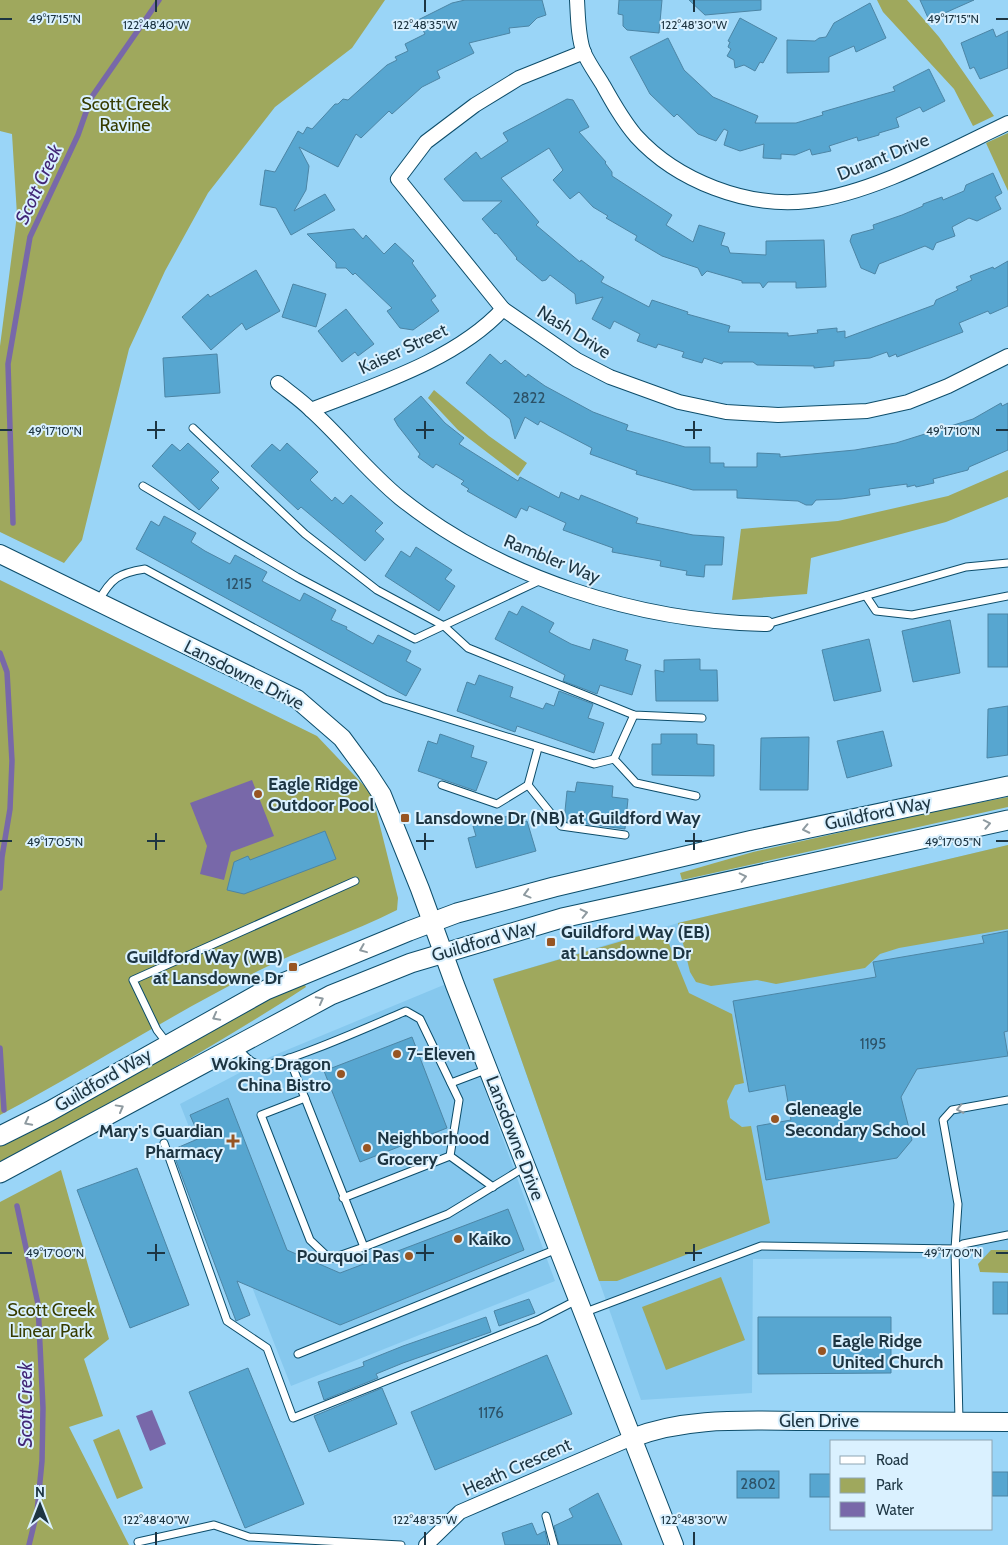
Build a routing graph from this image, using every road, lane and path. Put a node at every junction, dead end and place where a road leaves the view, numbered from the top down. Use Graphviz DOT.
graph roads {
  1 [pos="577,0"];
  2 [pos="584,52"];
  3 [pos="1008,123"];
  4 [pos="503,309"];
  5 [pos="1008,356"];
  6 [pos="278,384"];
  7 [pos="312,410"];
  8 [pos="193,428"];
  9 [pos="143,486"];
  10 [pos="0,554"];
  11 [pos="1008,563"];
  12 [pos="543,579"];
  13 [pos="866,596"];
  14 [pos="1008,596"];
  15 [pos="98,602"];
  16 [pos="767,624"];
  17 [pos="444,626"];
  18 [pos="634,714"];
  19 [pos="702,718"];
  20 [pos="538,748"];
  21 [pos="614,759"];
  22 [pos="442,785"];
  23 [pos="528,785"];
  24 [pos="1008,786"];
  25 [pos="696,796"];
  26 [pos="1008,820"];
  27 [pos="626,835"];
  28 [pos="355,881"];
  29 [pos="432,922"];
  30 [pos="443,953"];
  31 [pos="168,1043"];
  32 [pos="235,1045"];
  33 [pos="289,1058"];
  34 [pos="488,1068"];
  35 [pos="451,1083"];
  36 [pos="304,1098"];
  37 [pos="1008,1100"];
  38 [pos="0,1136"];
  39 [pos="164,1143"];
  40 [pos="450,1156"];
  41 [pos="525,1167"];
  42 [pos="0,1173"];
  43 [pos="493,1187"];
  44 [pos="343,1198"];
  45 [pos="1008,1235"];
  46 [pos="364,1247"];
  47 [pos="558,1249"];
  48 [pos="955,1249"];
  49 [pos="580,1306"];
  50 [pos="298,1354"];
  51 [pos="959,1422"];
  52 [pos="1008,1422"];
  53 [pos="632,1438"];
  54 [pos="546,1516"];
  55 [pos="138,1542"];
  56 [pos="401,1545"];
  57 [pos="426,1545"];
  58 [pos="554,1545"];
  59 [pos="674,1545"];
  1 -- 2 [label="street, Durant Drive"];
  2 -- 3 [label="street, Durant Drive"];
  2 -- 4 [label="street, Nash Drive"];
  4 -- 5 [label="street, Nash Drive"];
  4 -- 7 [label="street, Kaiser Street"];
  6 -- 7 [label="street, Rambler Way"];
  7 -- 12 [label="street, Rambler Way"];
  8 -- 17 [label="lane"];
  9 -- 17 [label="lane"];
  10 -- 15 [label="street, Lansdowne Drive"];
  11 -- 13 [label="lane, Rambler Way"];
  12 -- 16 [label="street, Rambler Way"];
  12 -- 17 [label="lane"];
  13 -- 14 [label="lane"];
  13 -- 16 [label="lane, Rambler Way"];
  15 -- 20 [label="lane"];
  15 -- 29 [label="street, Lansdowne Drive"];
  17 -- 18 [label="lane"];
  18 -- 19 [label="lane"];
  18 -- 21 [label="lane"];
  20 -- 21 [label="lane"];
  20 -- 23 [label="lane"];
  21 -- 25 [label="lane"];
  22 -- 23 [label="lane"];
  23 -- 27 [label="lane"];
  24 -- 29 [label="main road, Guildford Way, one-way"];
  30 -- 26 [label="main road, Guildford Way, one-way"];
  28 -- 31 [label="lane"];
  29 -- 30 [label="street, Lansdowne Drive"];
  29 -- 31 [label="main road, Guildford Way, one-way"];
  32 -- 30 [label="main road, Guildford Way, one-way"];
  30 -- 34 [label="street, Lansdowne Drive"];
  31 -- 38 [label="main road, Guildford Way, one-way"];
  32 -- 33 [label="lane"];
  42 -- 32 [label="main road, Guildford Way, one-way"];
  33 -- 35 [label="lane"];
  33 -- 36 [label="lane"];
  34 -- 35 [label="lane"];
  34 -- 41 [label="street, Lansdowne Drive"];
  35 -- 40 [label="lane"];
  36 -- 44 [label="lane"];
  36 -- 46 [label="lane"];
  37 -- 48 [label="lane, one-way"];
  39 -- 49 [label="lane"];
  40 -- 43 [label="lane"];
  40 -- 44 [label="lane"];
  41 -- 43 [label="lane"];
  41 -- 47 [label="street, Lansdowne Drive"];
  43 -- 46 [label="lane"];
  44 -- 46 [label="lane"];
  45 -- 48 [label="lane"];
  47 -- 49 [label="street, Lansdowne Drive"];
  47 -- 50 [label="lane"];
  48 -- 49 [label="lane"];
  48 -- 51 [label="lane"];
  49 -- 53 [label="street, Lansdowne Drive"];
  51 -- 52 [label="street, Glen Drive"];
  51 -- 53 [label="street, Glen Drive"];
  53 -- 57 [label="street, Heath Crescent"];
  53 -- 59 [label="street, Lansdowne Drive"];
  54 -- 58 [label="lane"];
  55 -- 56 [label="lane"];
}
